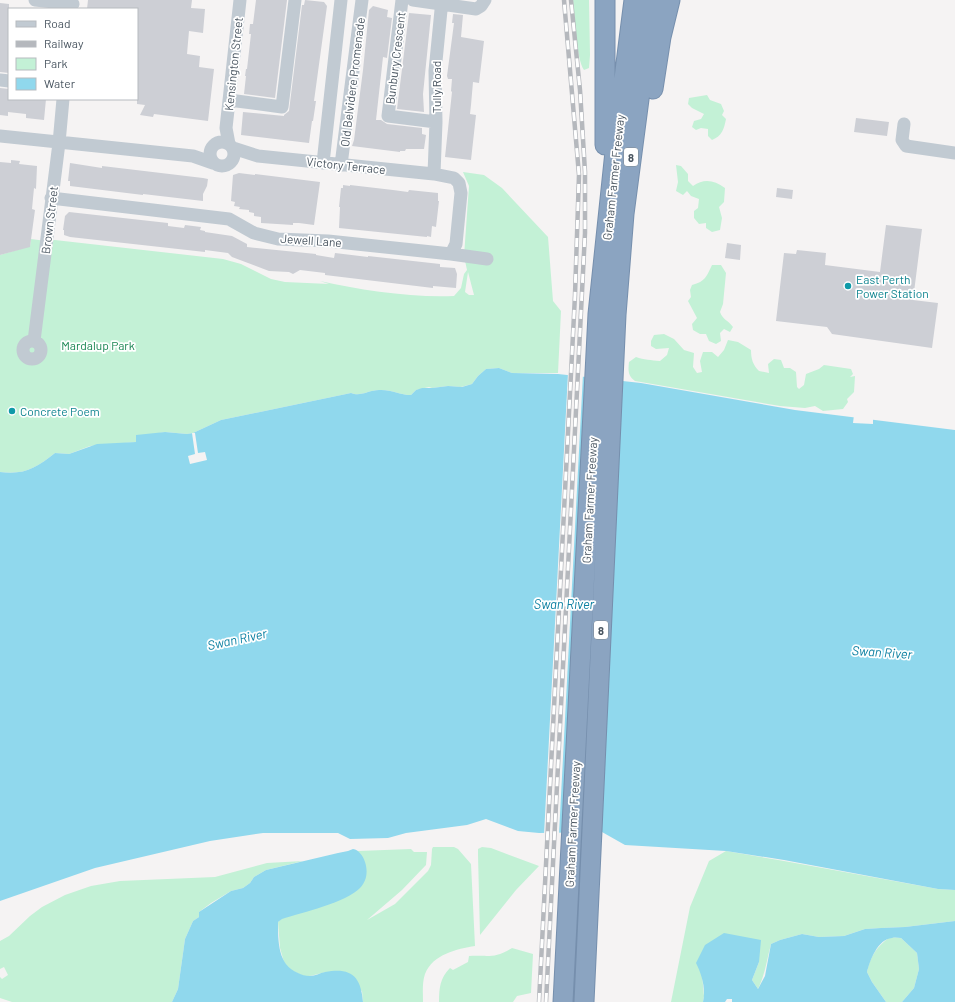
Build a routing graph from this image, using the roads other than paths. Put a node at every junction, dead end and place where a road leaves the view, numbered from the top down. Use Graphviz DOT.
graph roads {
  1 [pos="35,0"];
  2 [pos="240,0"];
  3 [pos="296,0"];
  4 [pos="341,0"];
  5 [pos="362,0"];
  6 [pos="402,0"];
  7 [pos="413,0"];
  8 [pos="485,0"];
  9 [pos="605,0"];
  10 [pos="634,0"];
  11 [pos="652,0"];
  12 [pos="670,0"];
  13 [pos="442,2"];
  14 [pos="73,4"];
  15 [pos="63,100"];
  16 [pos="229,100"];
  17 [pos="436,122"];
  18 [pos="904,124"];
  19 [pos="0,136"];
  20 [pos="59,143"];
  21 [pos="222,152"];
  22 [pos="955,153"];
  23 [pos="323,163"];
  24 [pos="341,165"];
  25 [pos="434,174"];
  26 [pos="51,198"];
  27 [pos="451,254"];
  28 [pos="487,259"];
  29 [pos="607,315"];
  30 [pos="34,341"];
  31 [pos="587,945"];
  32 [pos="563,1002"];
  33 [pos="584,1002"];
  34 [pos="587,1002"];
  1 -- 14 [label="street"];
  2 -- 16 [label="street, Kensington Street"];
  3 -- 16 [label="street"];
  4 -- 23 [label="street, Old Belvidere Promenade"];
  5 -- 24 [label="street, Old Belvidere Promenade"];
  6 -- 17 [label="street, Bunbury Crescent"];
  7 -- 13 [label="street"];
  8 -- 13 [label="street"];
  9 -- 29 [label="highway"];
  10 -- 29 [label="highway, Graham Farmer Freeway / 8"];
  11 -- 29 [label="highway, Graham Farmer Freeway / 8"];
  12 -- 29 [label="highway"];
  13 -- 17 [label="street, Tully Road"];
  15 -- 20 [label="street, Brown Street"];
  16 -- 21 [label="street, Kensington Street"];
  17 -- 25 [label="street, Tully Road"];
  18 -- 22 [label="street"];
  19 -- 20 [label="street, Victory Terrace"];
  20 -- 21 [label="street, Victory Terrace"];
  20 -- 26 [label="street, Brown Street"];
  21 -- 23 [label="street, Victory Terrace"];
  23 -- 24 [label="street, Victory Terrace"];
  24 -- 25 [label="street, Victory Terrace"];
  25 -- 27 [label="street"];
  26 -- 27 [label="street, Jewell Lane"];
  26 -- 30 [label="street, Brown Street"];
  27 -- 28 [label="street, Jewell Lane"];
  29 -- 31 [label="highway, Graham Farmer Freeway / 8"];
  29 -- 32 [label="highway, Graham Farmer Freeway / 8"];
  31 -- 33 [label="highway, Graham Farmer Freeway / 8"];
  31 -- 34 [label="highway"];
}
